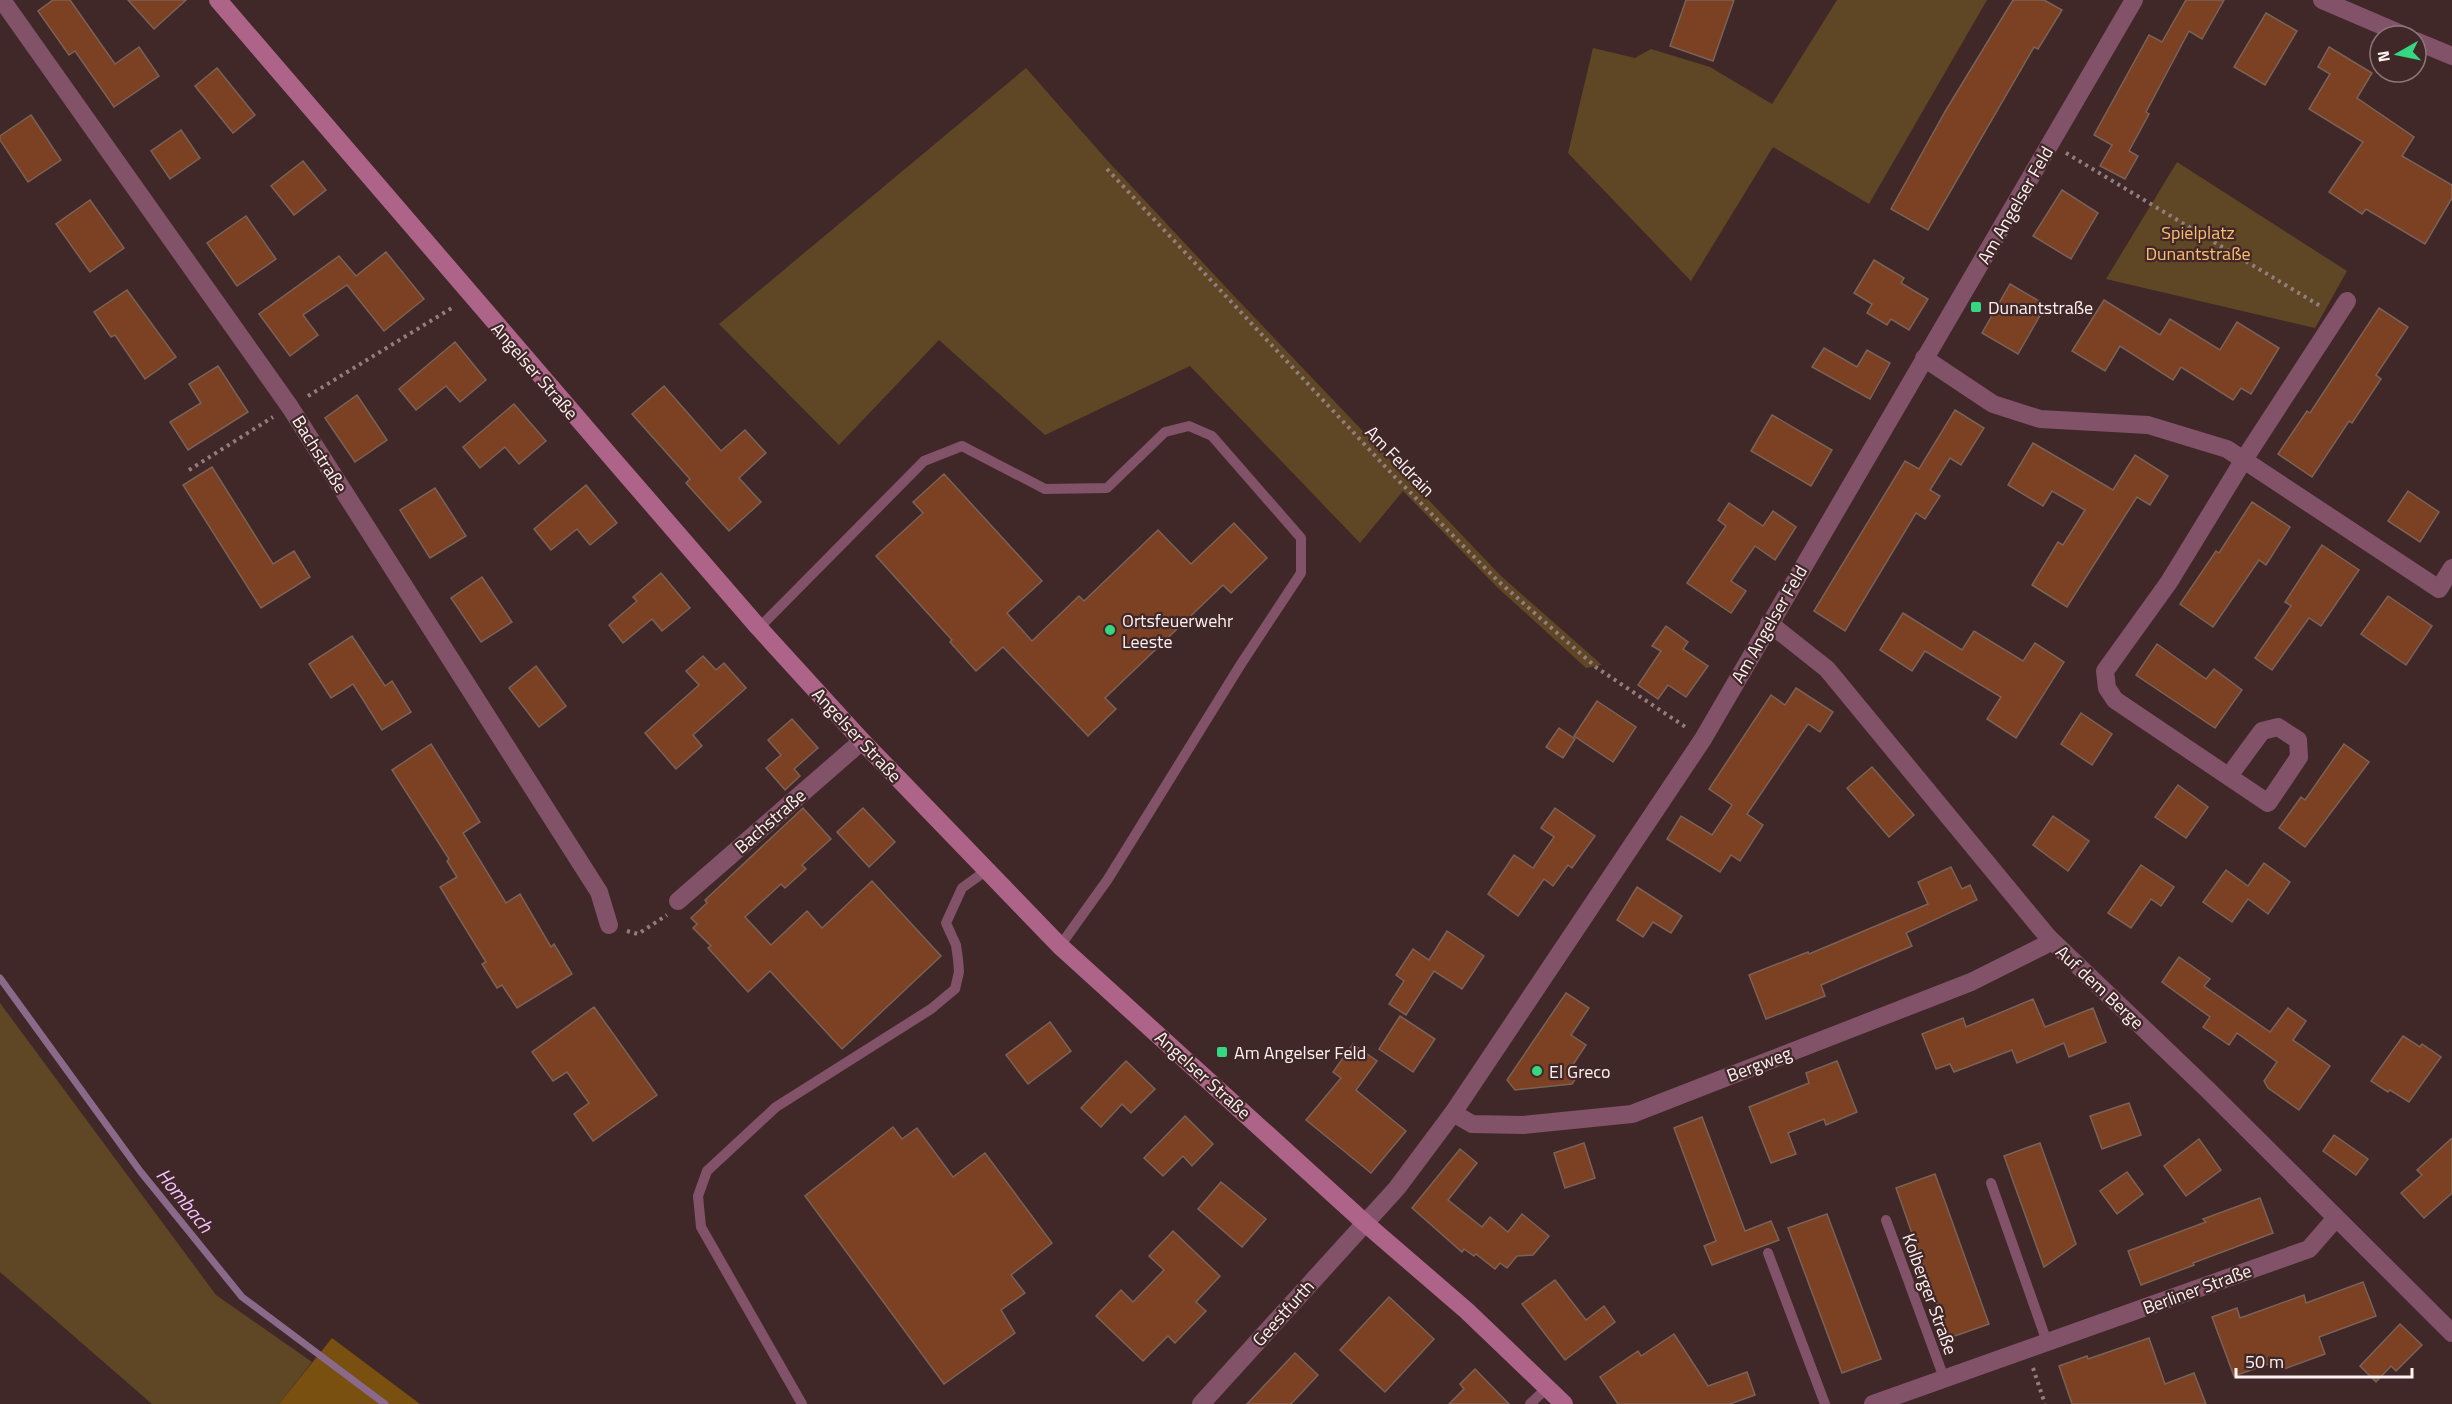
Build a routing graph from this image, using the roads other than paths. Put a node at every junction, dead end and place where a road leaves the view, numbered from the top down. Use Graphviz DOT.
graph roads {
  1 [pos="2,0"];
  2 [pos="218,0"];
  3 [pos="2134,0"];
  4 [pos="2322,0"];
  5 [pos="2378,24"];
  6 [pos="2428,45"];
  7 [pos="2452,56"];
  8 [pos="2342,308"];
  9 [pos="1924,358"];
  10 [pos="2243,461"];
  11 [pos="2452,568"];
  12 [pos="1769,623"];
  13 [pos="759,628"];
  14 [pos="862,741"];
  15 [pos="2229,776"];
  16 [pos="987,870"];
  17 [pos="678,901"];
  18 [pos="609,925"];
  19 [pos="2048,938"];
  20 [pos="1060,946"];
  21 [pos="1453,1113"];
  22 [pos="1991,1183"];
  23 [pos="2336,1218"];
  24 [pos="1886,1220"];
  25 [pos="1365,1223"];
  26 [pos="1768,1253"];
  27 [pos="2452,1333"];
  28 [pos="2047,1342"];
  29 [pos="1944,1378"];
  30 [pos="1548,1387"];
  31 [pos="802,1404"];
  32 [pos="1201,1404"];
  33 [pos="1530,1404"];
  34 [pos="1564,1404"];
  35 [pos="1825,1404"];
  36 [pos="1873,1404"];
  1 -- 18 [label="street, Bachstraße"];
  2 -- 13 [label="main road, Angelser Straße"];
  3 -- 9 [label="street, Am Angelser Feld"];
  4 -- 5 [label="street"];
  6 -- 7 [label="street"];
  8 -- 10 [label="street"];
  9 -- 10 [label="street"];
  9 -- 12 [label="street, Am Angelser Feld"];
  10 -- 11 [label="street"];
  10 -- 15 [label="street"];
  12 -- 19 [label="street, Auf dem Berge"];
  12 -- 21 [label="street, Am Angelser Feld"];
  13 -- 14 [label="main road, Angelser Straße"];
  13 -- 20 [label="lane"];
  14 -- 16 [label="main road, Angelser Straße"];
  14 -- 17 [label="street, Bachstraße"];
  16 -- 20 [label="main road, Angelser Straße"];
  16 -- 31 [label="lane"];
  19 -- 21 [label="street, Bergweg"];
  19 -- 23 [label="street, Auf dem Berge"];
  20 -- 25 [label="main road, Angelser Straße"];
  21 -- 25 [label="street, Am Angelser Feld"];
  22 -- 28 [label="lane"];
  23 -- 27 [label="street, Auf dem Berge"];
  23 -- 28 [label="street, Berliner Straße"];
  24 -- 29 [label="lane, Kolberger Straße"];
  25 -- 30 [label="main road, Angelser Straße"];
  25 -- 32 [label="street, Geestfurth"];
  26 -- 35 [label="lane"];
  28 -- 29 [label="street, Berliner Straße"];
  29 -- 36 [label="street, Berliner Straße"];
  30 -- 33 [label="lane"];
  30 -- 34 [label="main road, Angelser Straße"];
}
